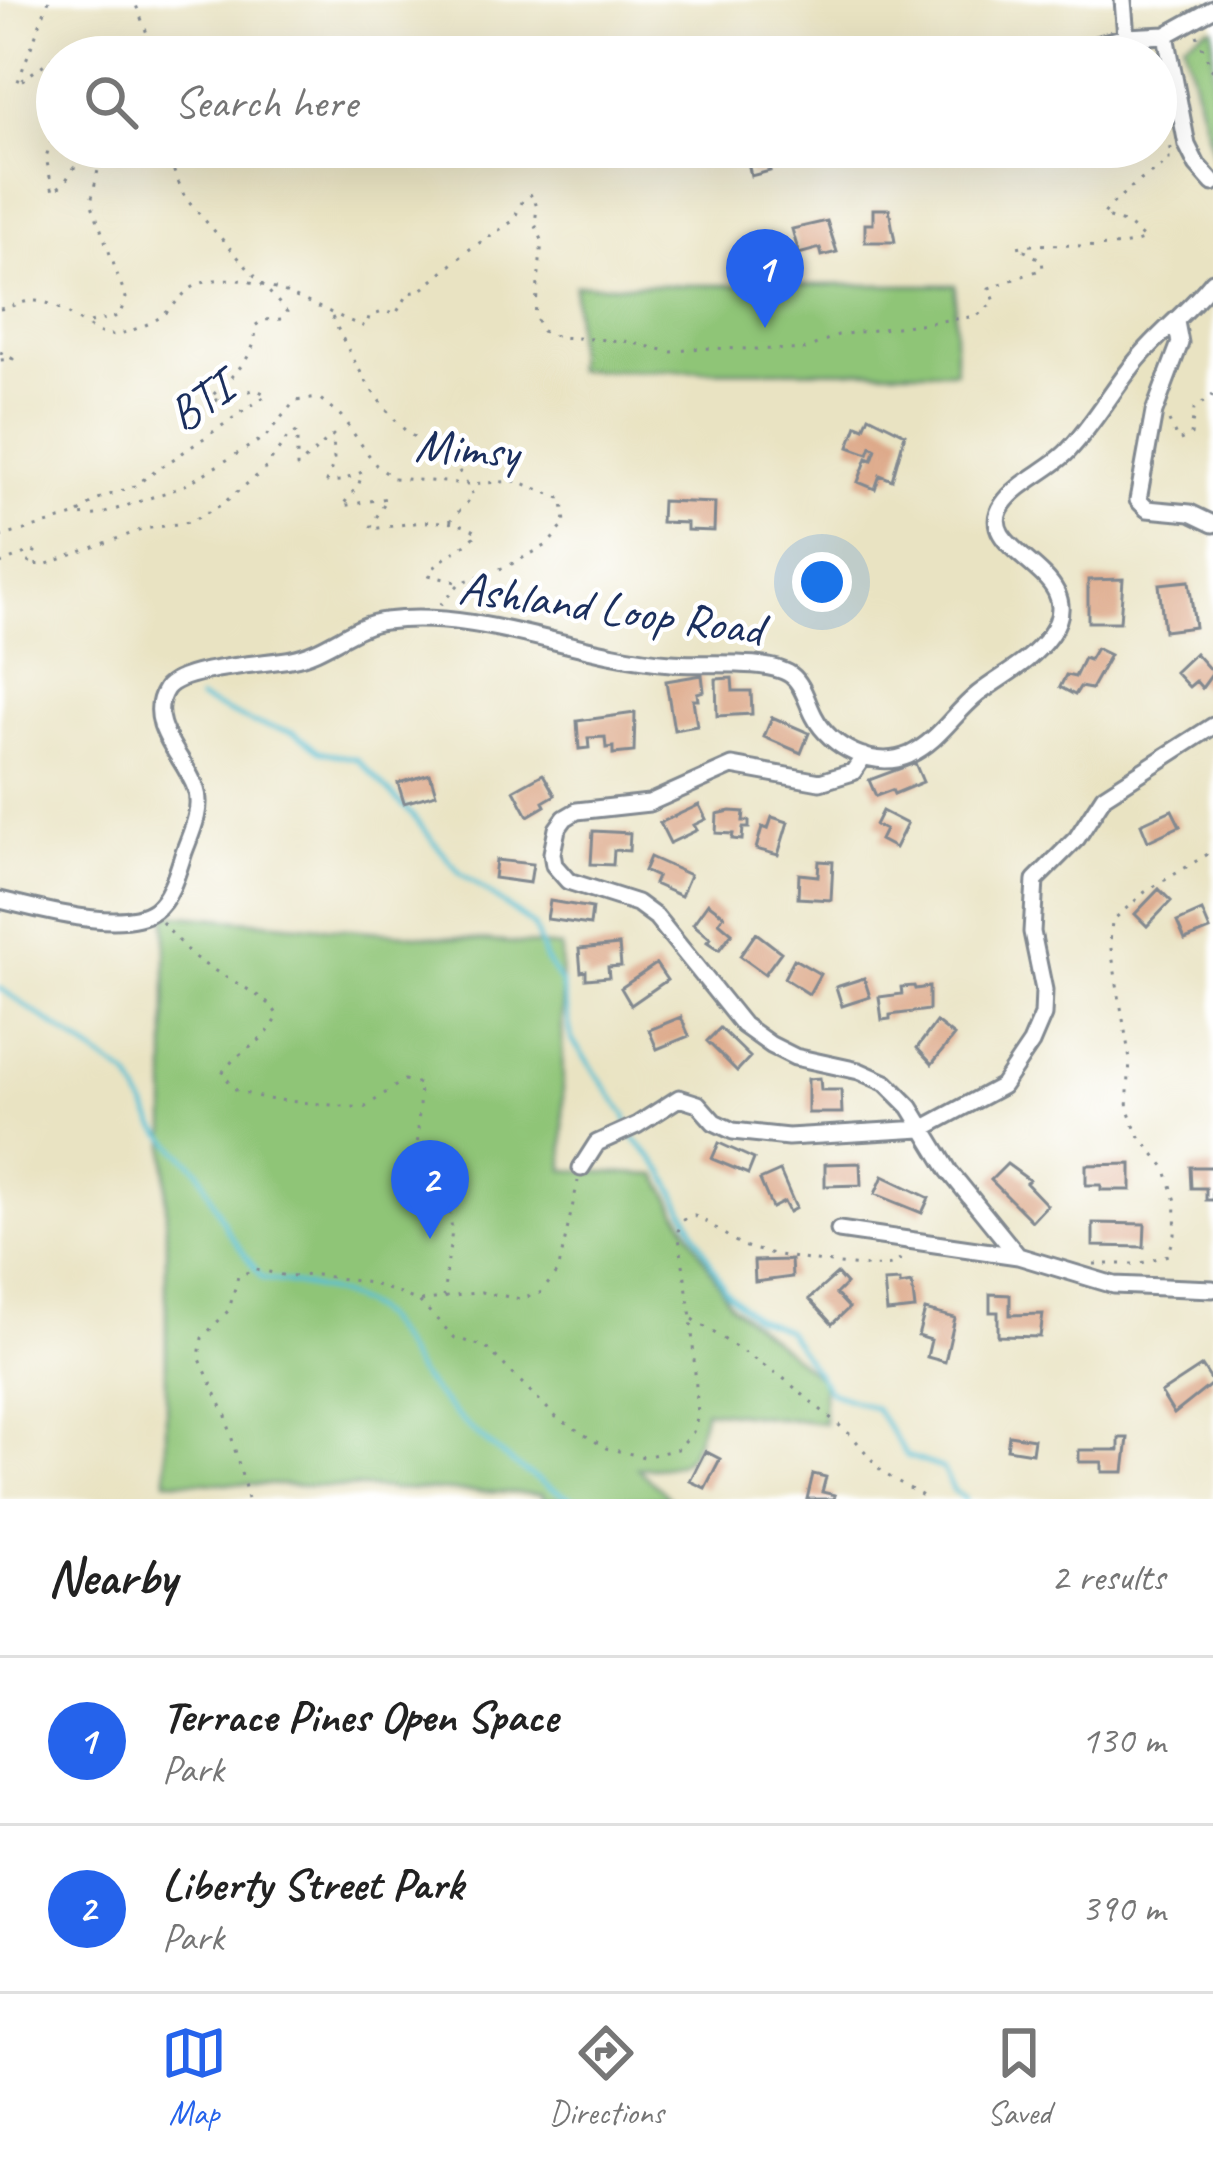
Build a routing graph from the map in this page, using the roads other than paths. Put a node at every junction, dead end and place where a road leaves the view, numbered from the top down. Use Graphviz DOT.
graph roads {
  1 [pos="1123,0"];
  2 [pos="1213,9"];
  3 [pos="1166,34"];
  4 [pos="1126,36"];
  5 [pos="1146,36"];
  6 [pos="1177,92"];
  7 [pos="1213,183"];
  8 [pos="1213,280"];
  9 [pos="1176,322"];
  10 [pos="1213,524"];
  11 [pos="1213,726"];
  12 [pos="864,756"];
  13 [pos="0,900"];
  14 [pos="922,1129"];
  15 [pos="581,1168"];
  16 [pos="839,1231"];
  17 [pos="1018,1256"];
  18 [pos="1213,1289"];
  1 -- 4 [label="street"];
  2 -- 3 [label="street"];
  3 -- 5 [label="street"];
  6 -- 7 [label="street"];
  8 -- 9 [label="street"];
  9 -- 10 [label="street"];
  9 -- 12 [label="street"];
  11 -- 14 [label="street"];
  12 -- 13 [label="street, Ashland Loop Road"];
  12 -- 14 [label="street"];
  14 -- 15 [label="street"];
  14 -- 17 [label="street"];
  16 -- 17 [label="street"];
  17 -- 18 [label="street"];
}
